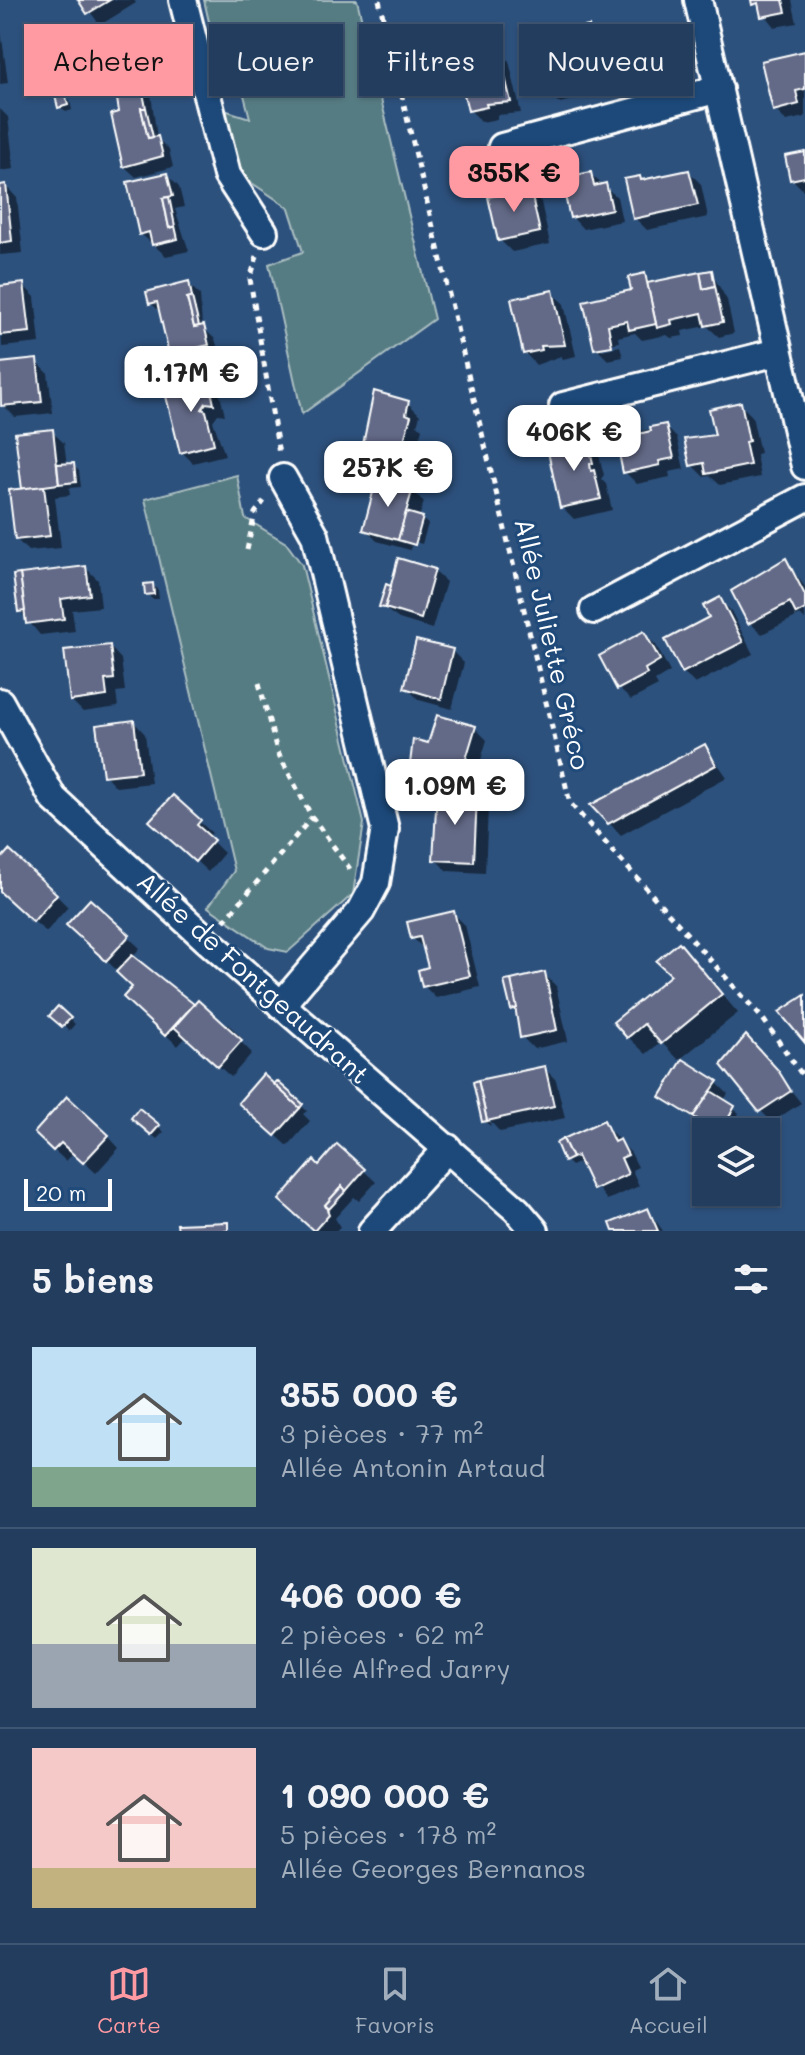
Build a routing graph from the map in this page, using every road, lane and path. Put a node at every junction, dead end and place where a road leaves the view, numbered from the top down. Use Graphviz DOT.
graph roads {
  1 [pos="183,0"];
  2 [pos="379,0"];
  3 [pos="698,0"];
  4 [pos="719,89"];
  5 [pos="502,147"];
  6 [pos="264,232"];
  7 [pos="778,352"];
  8 [pos="563,406"];
  9 [pos="805,466"];
  10 [pos="283,478"];
  11 [pos="805,498"];
  12 [pos="247,550"];
  13 [pos="594,610"];
  14 [pos="259,683"];
  15 [pos="0,702"];
  16 [pos="312,817"];
  17 [pos="369,895"];
  18 [pos="207,940"];
  19 [pos="281,1005"];
  20 [pos="805,1079"];
  21 [pos="448,1148"];
  22 [pos="372,1231"];
  23 [pos="535,1231"];
  1 -- 6 [label="street"];
  2 -- 20 [label="path, Allée Juliette Gréco"];
  3 -- 4 [label="street"];
  4 -- 5 [label="street"];
  4 -- 7 [label="street"];
  6 -- 10 [label="path"];
  7 -- 8 [label="street"];
  7 -- 9 [label="street"];
  10 -- 12 [label="path"];
  10 -- 17 [label="street"];
  11 -- 13 [label="street"];
  14 -- 16 [label="path"];
  15 -- 18 [label="street, Allée de Fontgeaudrant"];
  16 -- 17 [label="path"];
  16 -- 18 [label="path"];
  17 -- 19 [label="street"];
  18 -- 19 [label="street, Allée de Fontgeaudrant"];
  19 -- 21 [label="street, Allée de Fontgeaudrant"];
  21 -- 22 [label="street"];
  21 -- 23 [label="street, Allée de Fontgeaudrant"];
}
